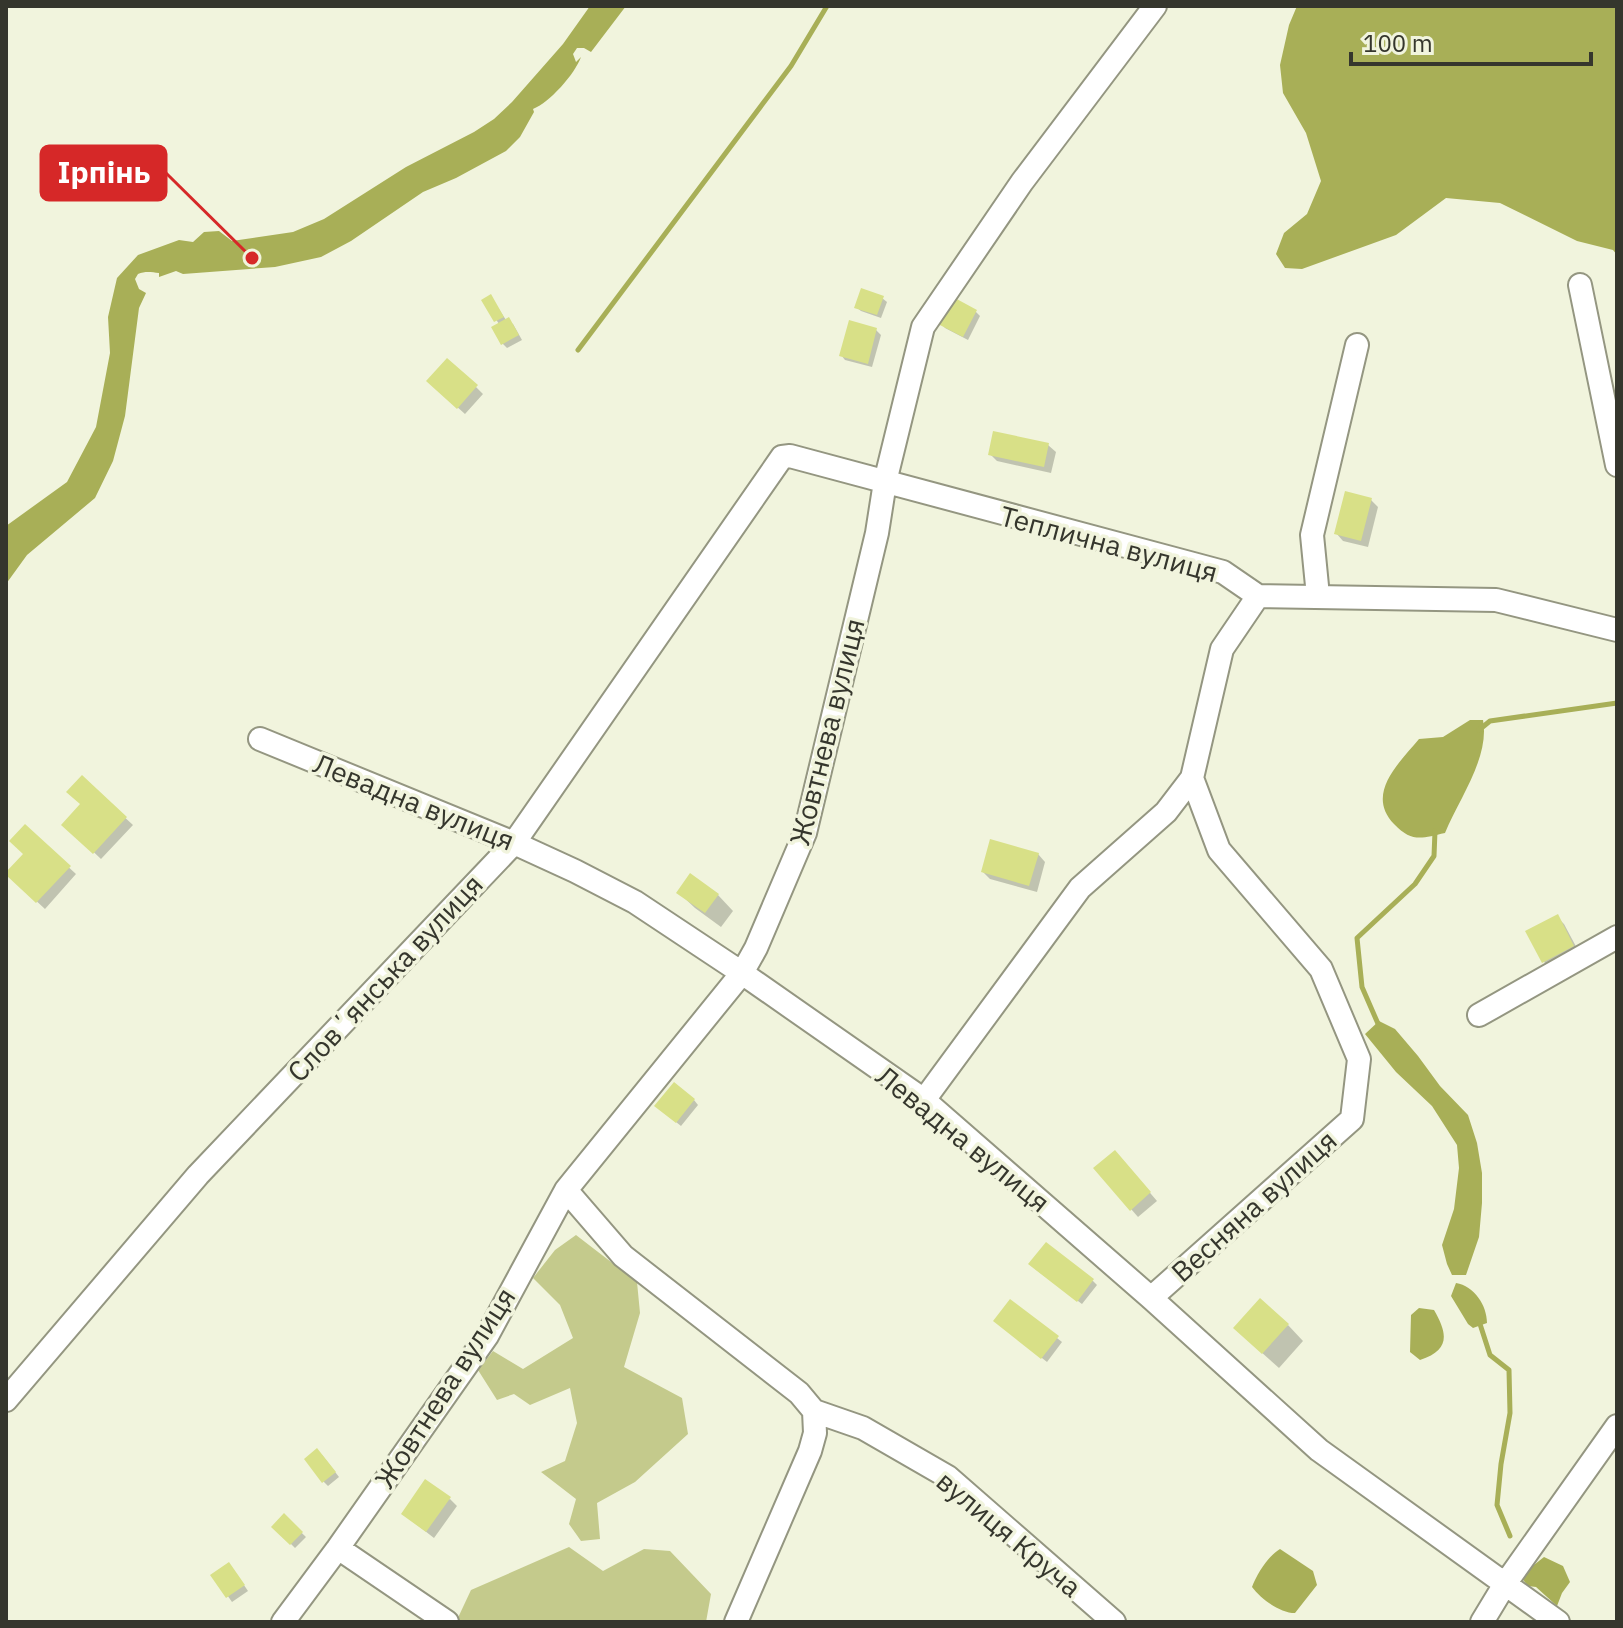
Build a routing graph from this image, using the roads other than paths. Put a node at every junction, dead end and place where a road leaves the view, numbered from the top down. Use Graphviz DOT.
graph roads {
  1 [pos="1155,6"];
  2 [pos="1580,285"];
  3 [pos="1357,345"];
  4 [pos="790,456"];
  5 [pos="1617,465"];
  6 [pos="885,482"];
  7 [pos="1258,596"];
  8 [pos="1318,596"];
  9 [pos="1617,630"];
  10 [pos="260,739"];
  11 [pos="1192,778"];
  12 [pos="514,843"];
  13 [pos="1617,937"];
  14 [pos="742,973"];
  15 [pos="1479,1015"];
  16 [pos="924,1100"];
  17 [pos="566,1190"];
  18 [pos="1151,1298"];
  19 [pos="6,1400"];
  20 [pos="814,1411"];
  21 [pos="1617,1426"];
  22 [pos="338,1548"];
  23 [pos="1505,1584"];
  24 [pos="283,1622"];
  25 [pos="447,1622"];
  26 [pos="736,1622"];
  27 [pos="1114,1622"];
  28 [pos="1482,1622"];
  29 [pos="1558,1622"];
  1 -- 6 [label="street, Жовтнева вулиця"];
  2 -- 5 [label="street"];
  3 -- 8 [label="street"];
  4 -- 6 [label="street, Теплична вулиця"];
  4 -- 12 [label="street, Словʼянська вулиця"];
  6 -- 7 [label="street, Теплична вулиця"];
  6 -- 14 [label="street, Жовтнева вулиця"];
  7 -- 8 [label="street"];
  7 -- 11 [label="street"];
  8 -- 9 [label="street"];
  10 -- 12 [label="street, Левадна вулиця"];
  11 -- 16 [label="street"];
  11 -- 18 [label="street, Весняна вулиця"];
  12 -- 14 [label="street, Левадна вулиця"];
  12 -- 19 [label="street, Словʼянська вулиця"];
  13 -- 15 [label="street"];
  14 -- 16 [label="street, Левадна вулиця"];
  14 -- 17 [label="street, Жовтнева вулиця"];
  16 -- 18 [label="street, Левадна вулиця"];
  17 -- 20 [label="street, вулиця Круча"];
  17 -- 22 [label="street, Жовтнева вулиця"];
  18 -- 23 [label="street, Левадна вулиця"];
  20 -- 26 [label="street"];
  20 -- 27 [label="street, вулиця Круча"];
  21 -- 23 [label="street"];
  22 -- 24 [label="street, Жовтнева вулиця"];
  22 -- 25 [label="street"];
  23 -- 28 [label="street"];
  23 -- 29 [label="street, Левадна вулиця"];
}
